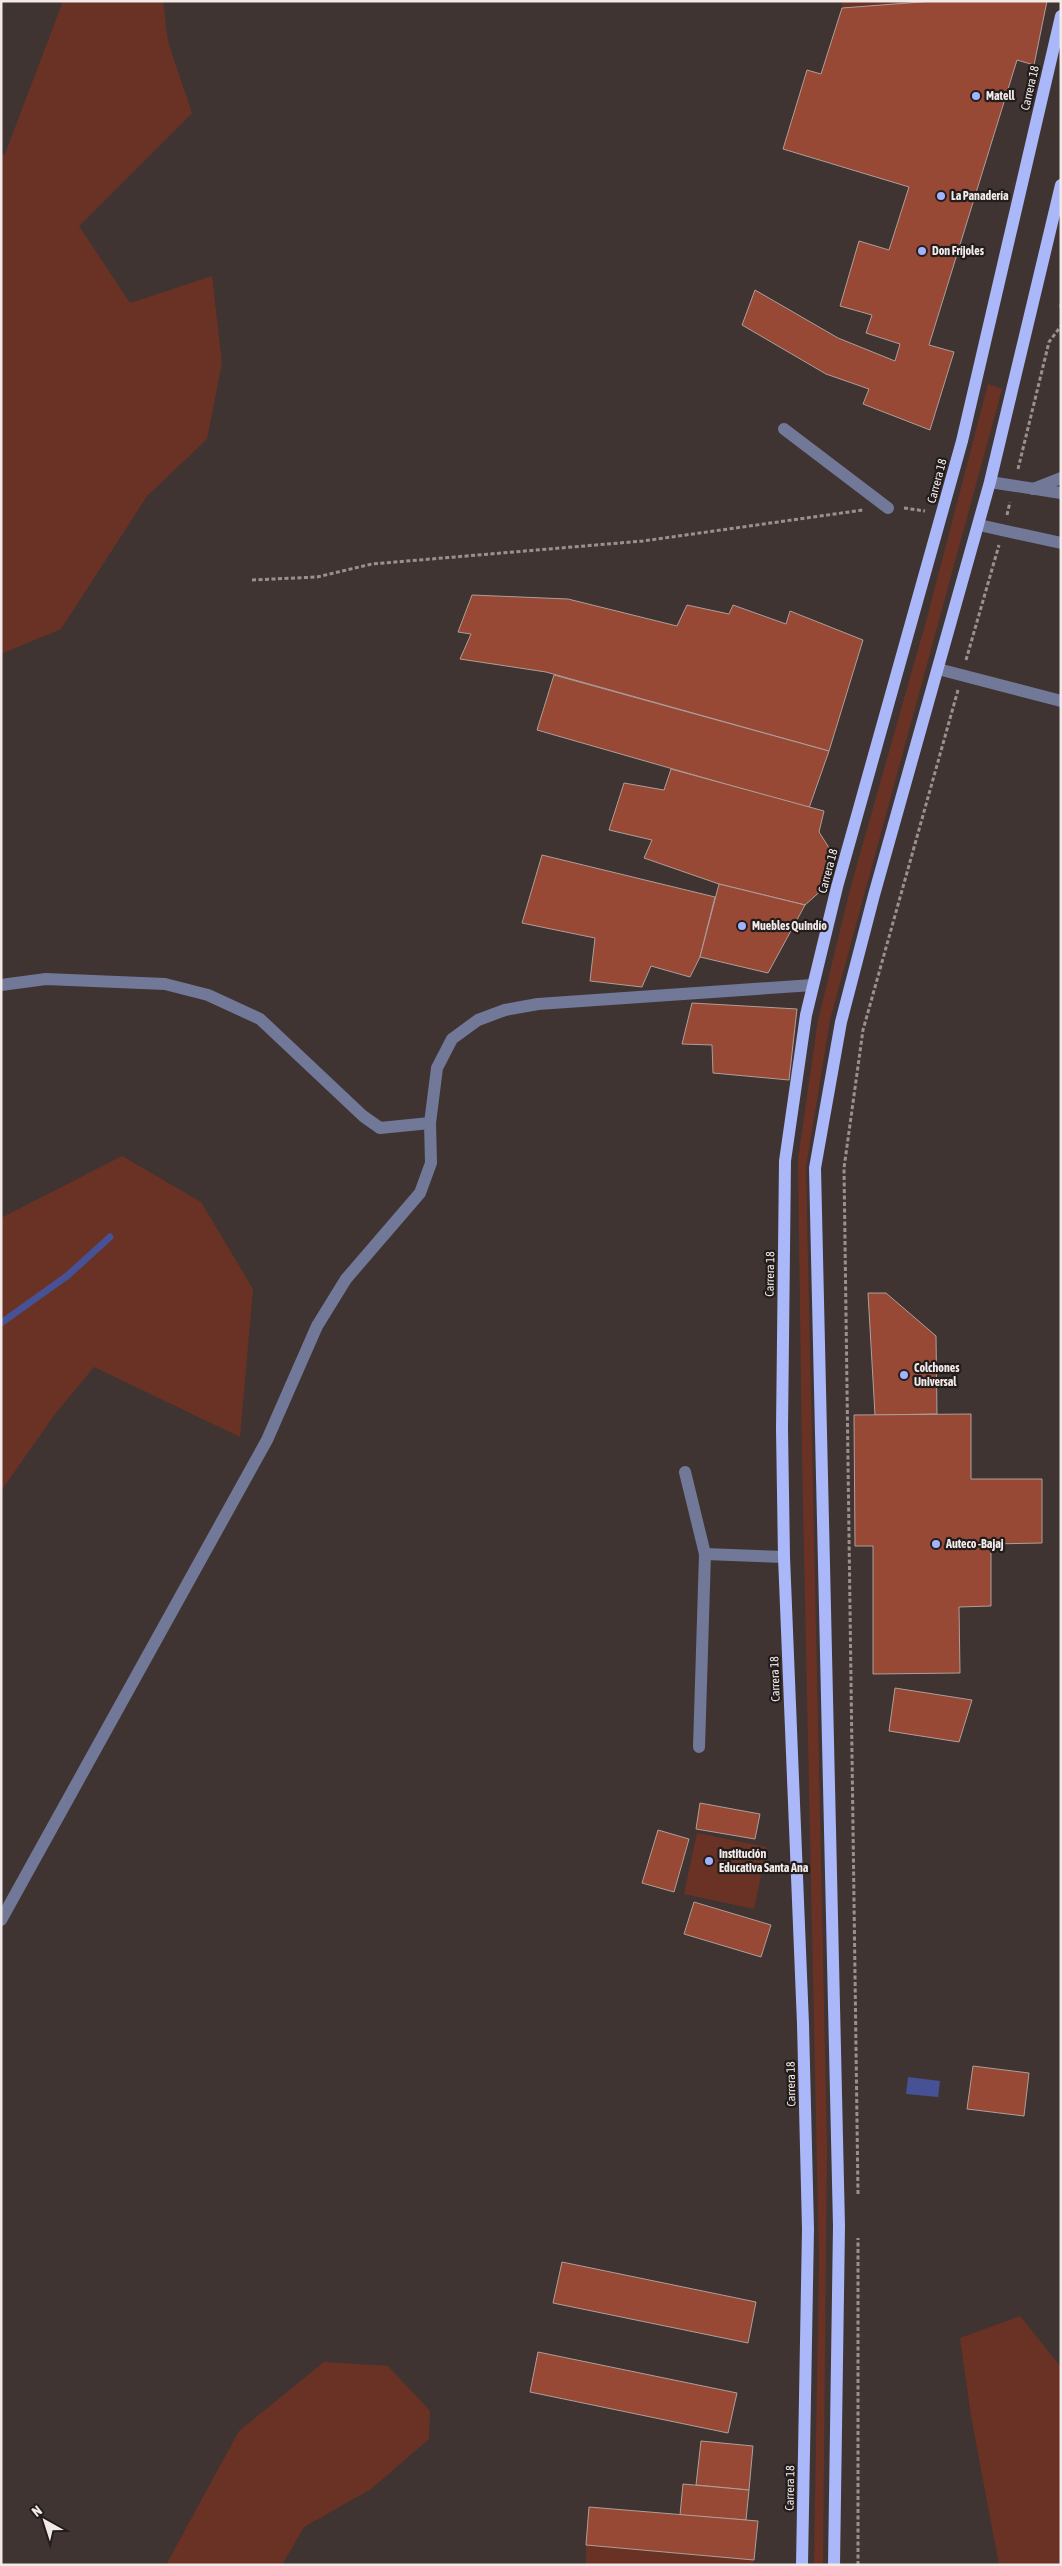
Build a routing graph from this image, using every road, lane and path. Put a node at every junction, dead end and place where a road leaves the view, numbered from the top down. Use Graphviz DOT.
graph roads {
  1 [pos="1061,16"];
  2 [pos="1061,185"];
  3 [pos="1061,304"];
  4 [pos="1061,309"];
  5 [pos="784,429"];
  6 [pos="1061,478"];
  7 [pos="990,482"];
  8 [pos="1031,490"];
  9 [pos="1061,493"];
  10 [pos="888,508"];
  11 [pos="942,515"];
  12 [pos="979,525"];
  13 [pos="1061,543"];
  14 [pos="252,580"];
  15 [pos="938,669"];
  16 [pos="1061,702"];
  17 [pos="948,728"];
  18 [pos="1,985"];
  19 [pos="813,985"];
  20 [pos="430,1123"];
  21 [pos="686,1472"];
  22 [pos="705,1554"];
  23 [pos="784,1556"];
  24 [pos="700,1747"];
  25 [pos="1,1920"];
  26 [pos="858,2203"];
  27 [pos="858,2232"];
  28 [pos="802,2565"];
  29 [pos="834,2565"];
  30 [pos="858,2565"];
  1 -- 11 [label="main road, Carrera 18"];
  2 -- 7 [label="main road"];
  3 -- 4 [label="path"];
  5 -- 10 [label="street"];
  6 -- 8 [label="street"];
  7 -- 8 [label="street"];
  7 -- 12 [label="main road"];
  8 -- 9 [label="street"];
  10 -- 11 [label="path"];
  10 -- 14 [label="path"];
  11 -- 19 [label="main road, Carrera 18"];
  12 -- 13 [label="street"];
  12 -- 15 [label="main road"];
  15 -- 16 [label="street"];
  15 -- 29 [label="main road"];
  17 -- 26 [label="path"];
  18 -- 20 [label="street"];
  19 -- 20 [label="street"];
  19 -- 23 [label="main road, Carrera 18"];
  20 -- 25 [label="street"];
  21 -- 22 [label="street"];
  22 -- 23 [label="street"];
  22 -- 24 [label="street"];
  23 -- 28 [label="main road, Carrera 18"];
  27 -- 30 [label="path"];
}
